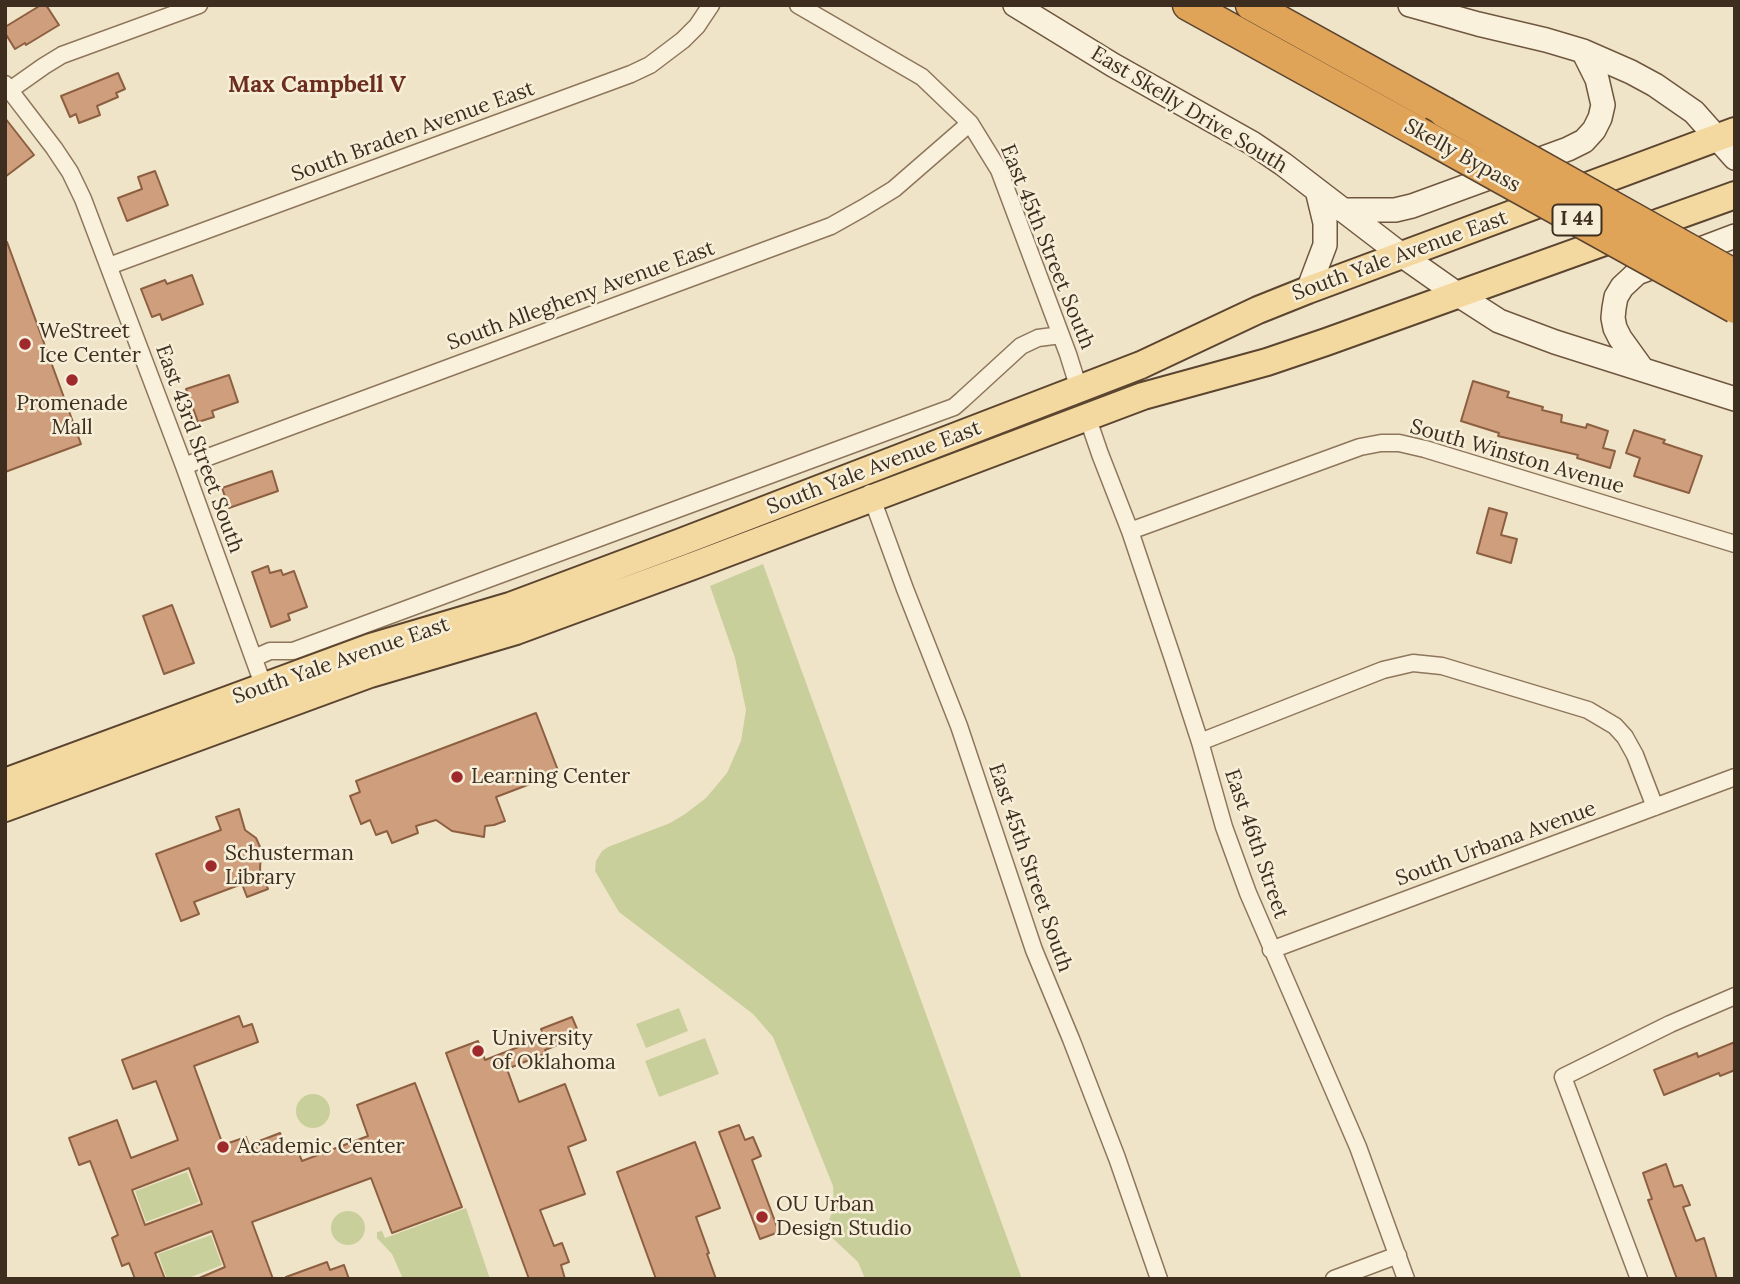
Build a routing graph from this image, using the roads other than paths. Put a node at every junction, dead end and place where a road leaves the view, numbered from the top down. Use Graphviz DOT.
graph roads {
  1 [pos="199,5"];
  2 [pos="711,5"];
  3 [pos="798,5"];
  4 [pos="1015,5"];
  5 [pos="1188,5"];
  6 [pos="1251,5"];
  7 [pos="1410,5"];
  8 [pos="1583,51"];
  9 [pos="8,87"];
  10 [pos="970,123"];
  11 [pos="1726,135"];
  12 [pos="1735,158"];
  13 [pos="1317,190"];
  14 [pos="1735,195"];
  15 [pos="1342,210"];
  16 [pos="1735,236"];
  17 [pos="1403,256"];
  18 [pos="109,266"];
  19 [pos="1735,275"];
  20 [pos="1308,290"];
  21 [pos="1457,295"];
  22 [pos="1735,308"];
  23 [pos="1061,335"];
  24 [pos="1643,370"];
  25 [pos="1079,389"];
  26 [pos="1735,399"];
  27 [pos="1087,415"];
  28 [pos="184,466"];
  29 [pos="862,472"];
  30 [pos="871,497"];
  31 [pos="1130,531"];
  32 [pos="681,542"];
  33 [pos="1735,544"];
  34 [pos="690,567"];
  35 [pos="254,658"];
  36 [pos="267,699"];
  37 [pos="1200,742"];
  38 [pos="1735,777"];
  39 [pos="5,782"];
  40 [pos="1655,807"];
  41 [pos="5,808"];
  42 [pos="1271,950"];
  43 [pos="1735,996"];
  44 [pos="1398,1255"];
  45 [pos="1159,1279"];
  46 [pos="1334,1279"];
  47 [pos="1406,1279"];
  48 [pos="1639,1279"];
  1 -- 9 [label="street"];
  2 -- 18 [label="street, South Braden Avenue East"];
  3 -- 10 [label="street, East 45th Street South"];
  4 -- 13 [label="main road, East Skelly Drive South"];
  5 -- 22 [label="highway, Skelly Bypass / I 44, bridge"];
  6 -- 19 [label="highway, Skelly Bypass / I 44, bridge"];
  7 -- 8 [label="main road"];
  8 -- 11 [label="main road"];
  8 -- 15 [label="main road"];
  9 -- 18 [label="street, East 43rd Street South"];
  10 -- 23 [label="street, East 45th Street South"];
  10 -- 28 [label="street, South Allegheny Avenue East"];
  11 -- 12 [label="main road"];
  11 -- 17 [label="main road, South Yale Avenue East"];
  13 -- 15 [label="main road, East Skelly Drive South"];
  13 -- 20 [label="main road"];
  14 -- 21 [label="main road, South Yale Avenue East"];
  15 -- 17 [label="main road, East Skelly Drive South"];
  16 -- 24 [label="main road"];
  17 -- 20 [label="main road, South Yale Avenue East"];
  17 -- 21 [label="main road, East Skelly Drive South"];
  18 -- 28 [label="street, East 43rd Street South"];
  20 -- 25 [label="main road, South Yale Avenue East"];
  21 -- 24 [label="main road, East Skelly Drive South"];
  21 -- 27 [label="main road, South Yale Avenue East"];
  23 -- 25 [label="street, East 45th Street South"];
  23 -- 35 [label="street, South Yale Avenue East"];
  24 -- 26 [label="main road, East Skelly Drive South"];
  25 -- 27 [label="main road"];
  25 -- 29 [label="main road, South Yale Avenue East"];
  27 -- 30 [label="main road, South Yale Avenue East"];
  27 -- 31 [label="street, East 46th Street"];
  28 -- 35 [label="street, East 43rd Street South"];
  29 -- 30 [label="street, East 45th Street South"];
  29 -- 32 [label="main road, South Yale Avenue East"];
  30 -- 34 [label="main road, South Yale Avenue East"];
  30 -- 45 [label="street, East 45th Street South"];
  31 -- 33 [label="street, South Winston Avenue"];
  31 -- 37 [label="street, East 46th Street"];
  32 -- 34 [label="main road"];
  32 -- 36 [label="main road, South Yale Avenue East"];
  34 -- 36 [label="main road, South Yale Avenue East"];
  35 -- 36 [label="street, East 43rd Street South"];
  36 -- 39 [label="main road, South Yale Avenue East"];
  36 -- 41 [label="main road, South Yale Avenue East"];
  37 -- 40 [label="street"];
  37 -- 42 [label="street, East 46th Street"];
  38 -- 40 [label="street, South Urbana Avenue"];
  40 -- 42 [label="street, South Urbana Avenue"];
  42 -- 44 [label="street, East 46th Street"];
  43 -- 48 [label="street"];
  44 -- 46 [label="street"];
  44 -- 47 [label="street, East 46th Street"];
}
